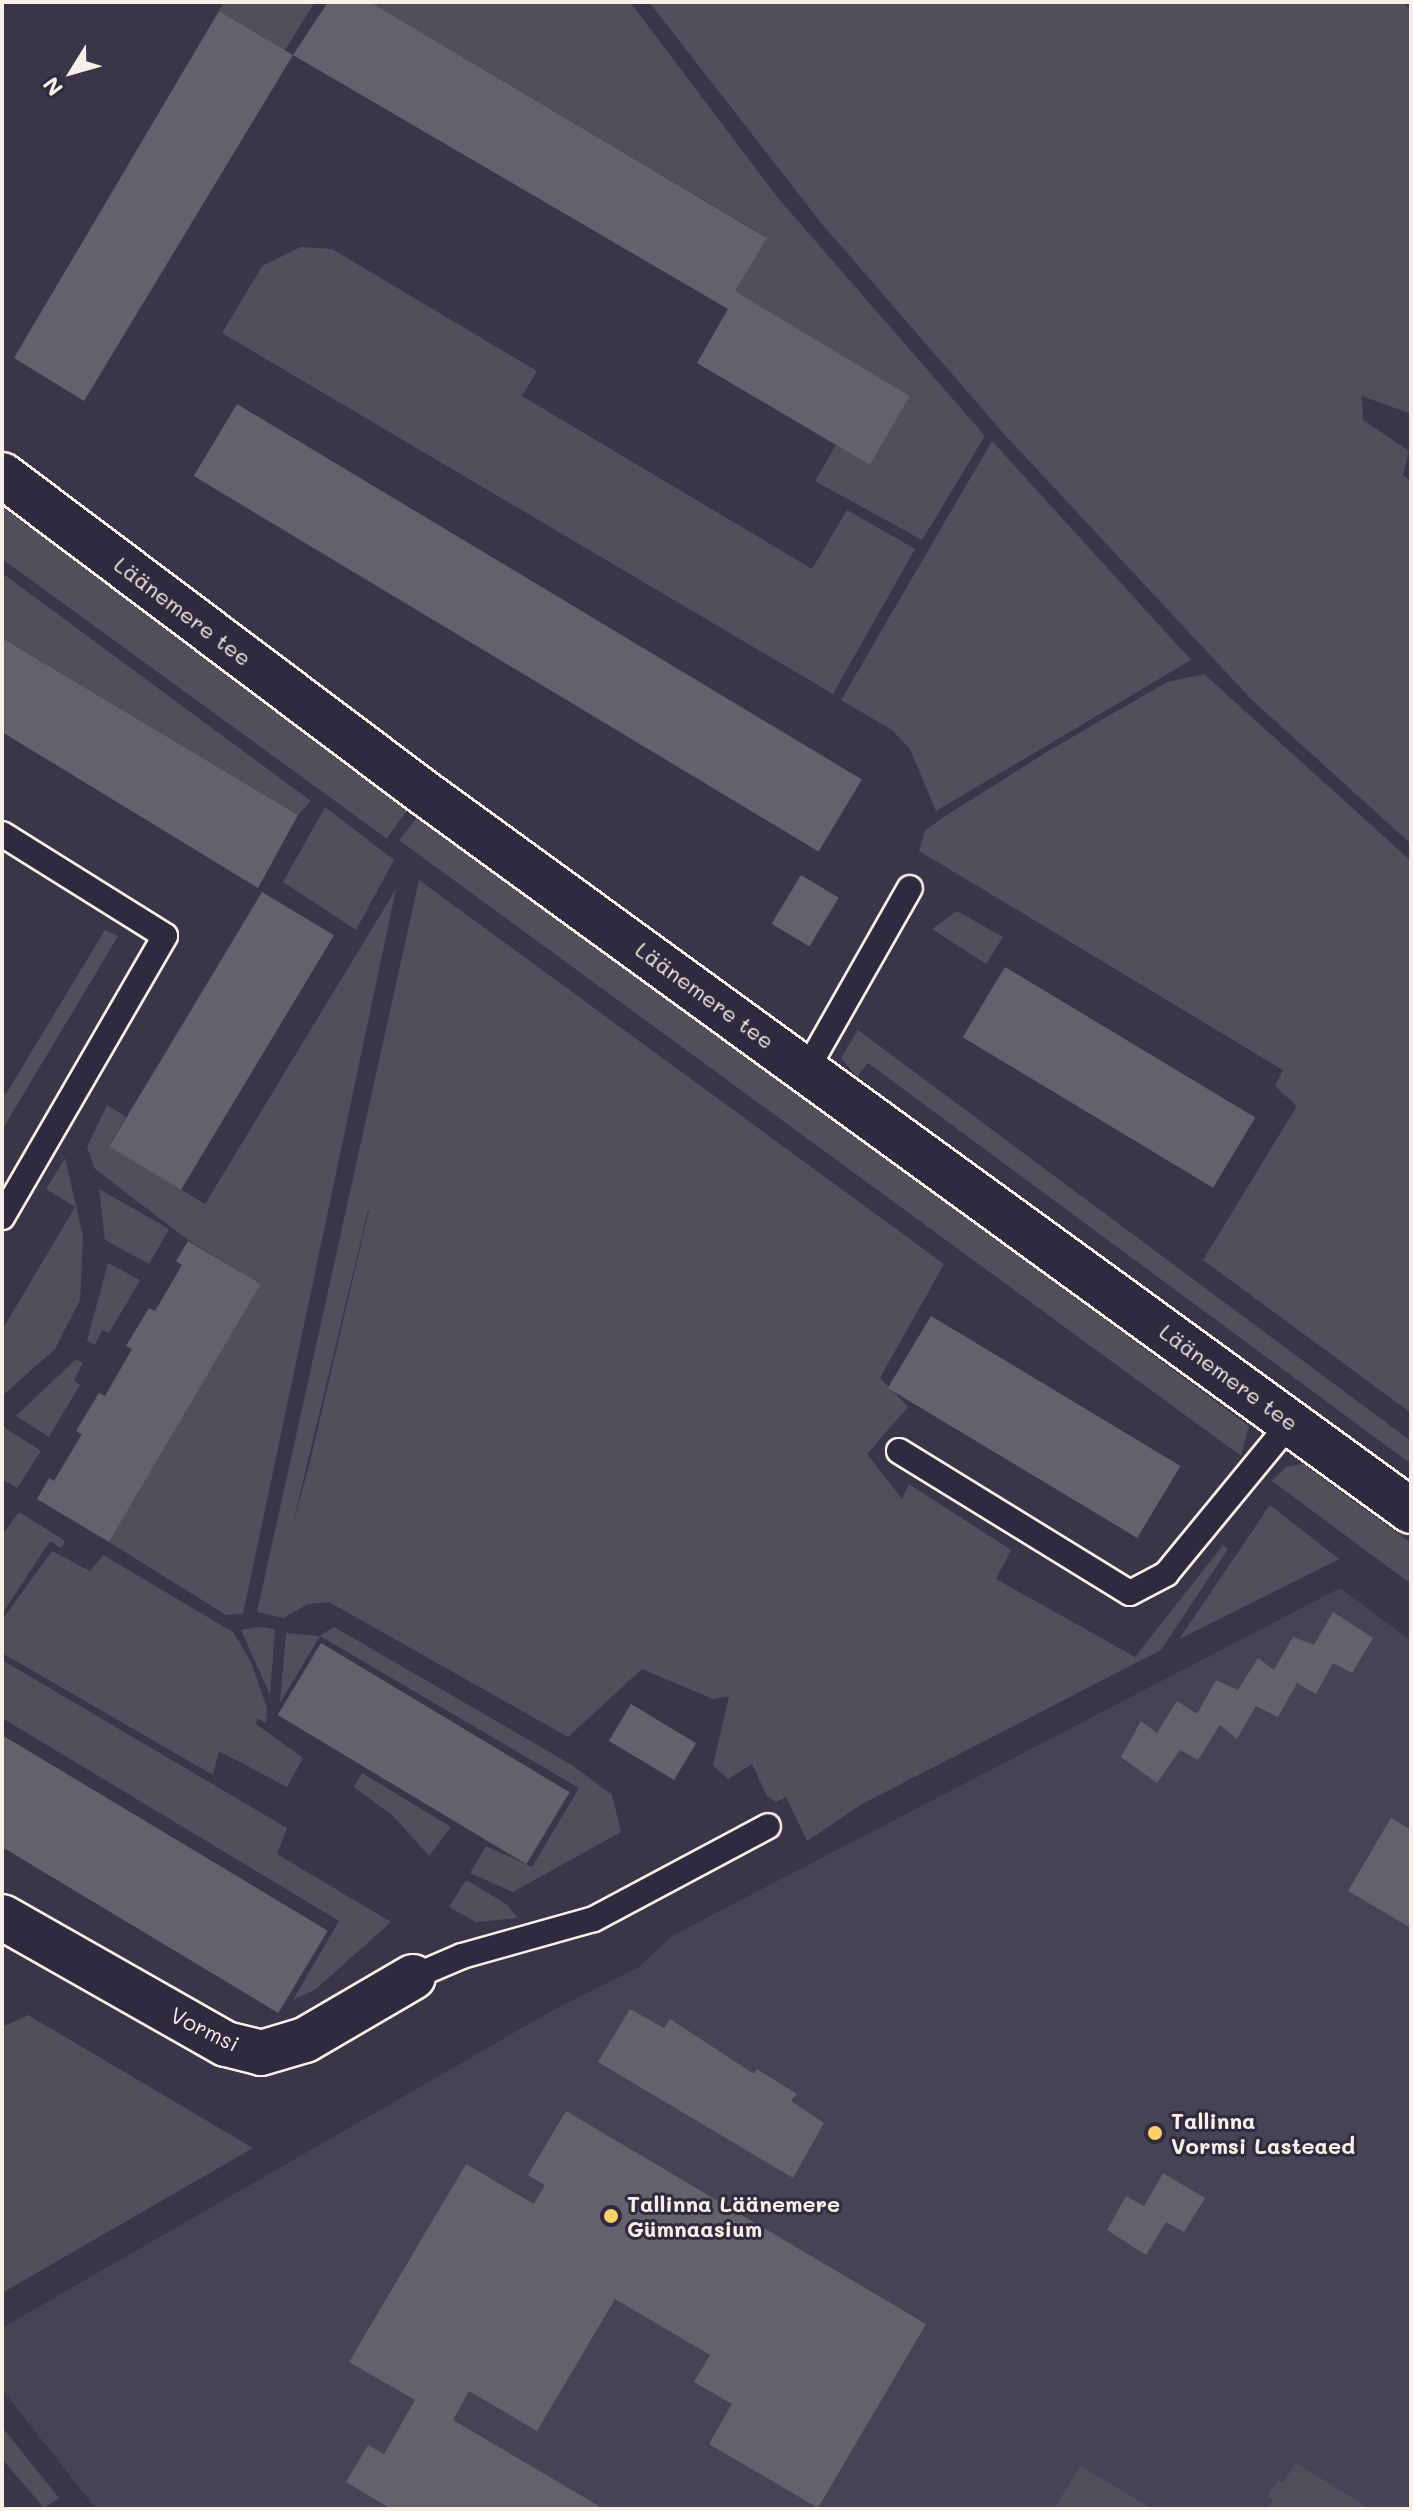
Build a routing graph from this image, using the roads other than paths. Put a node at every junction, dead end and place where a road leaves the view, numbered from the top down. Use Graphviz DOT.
graph roads {
  1 [pos="2,475"];
  2 [pos="2,834"];
  3 [pos="910,888"];
  4 [pos="807,1069"];
  5 [pos="2,1217"];
  6 [pos="1291,1422"];
  7 [pos="899,1451"];
  8 [pos="1411,1511"];
  9 [pos="768,1826"];
  10 [pos="2,1917"];
  11 [pos="413,1977"];
  1 -- 4 [label="street, Läänemere tee"];
  2 -- 5 [label="lane"];
  3 -- 4 [label="lane"];
  4 -- 6 [label="street, Läänemere tee"];
  6 -- 7 [label="lane"];
  6 -- 8 [label="street, Läänemere tee"];
  9 -- 11 [label="lane"];
  10 -- 11 [label="street, Vormsi"];
}
